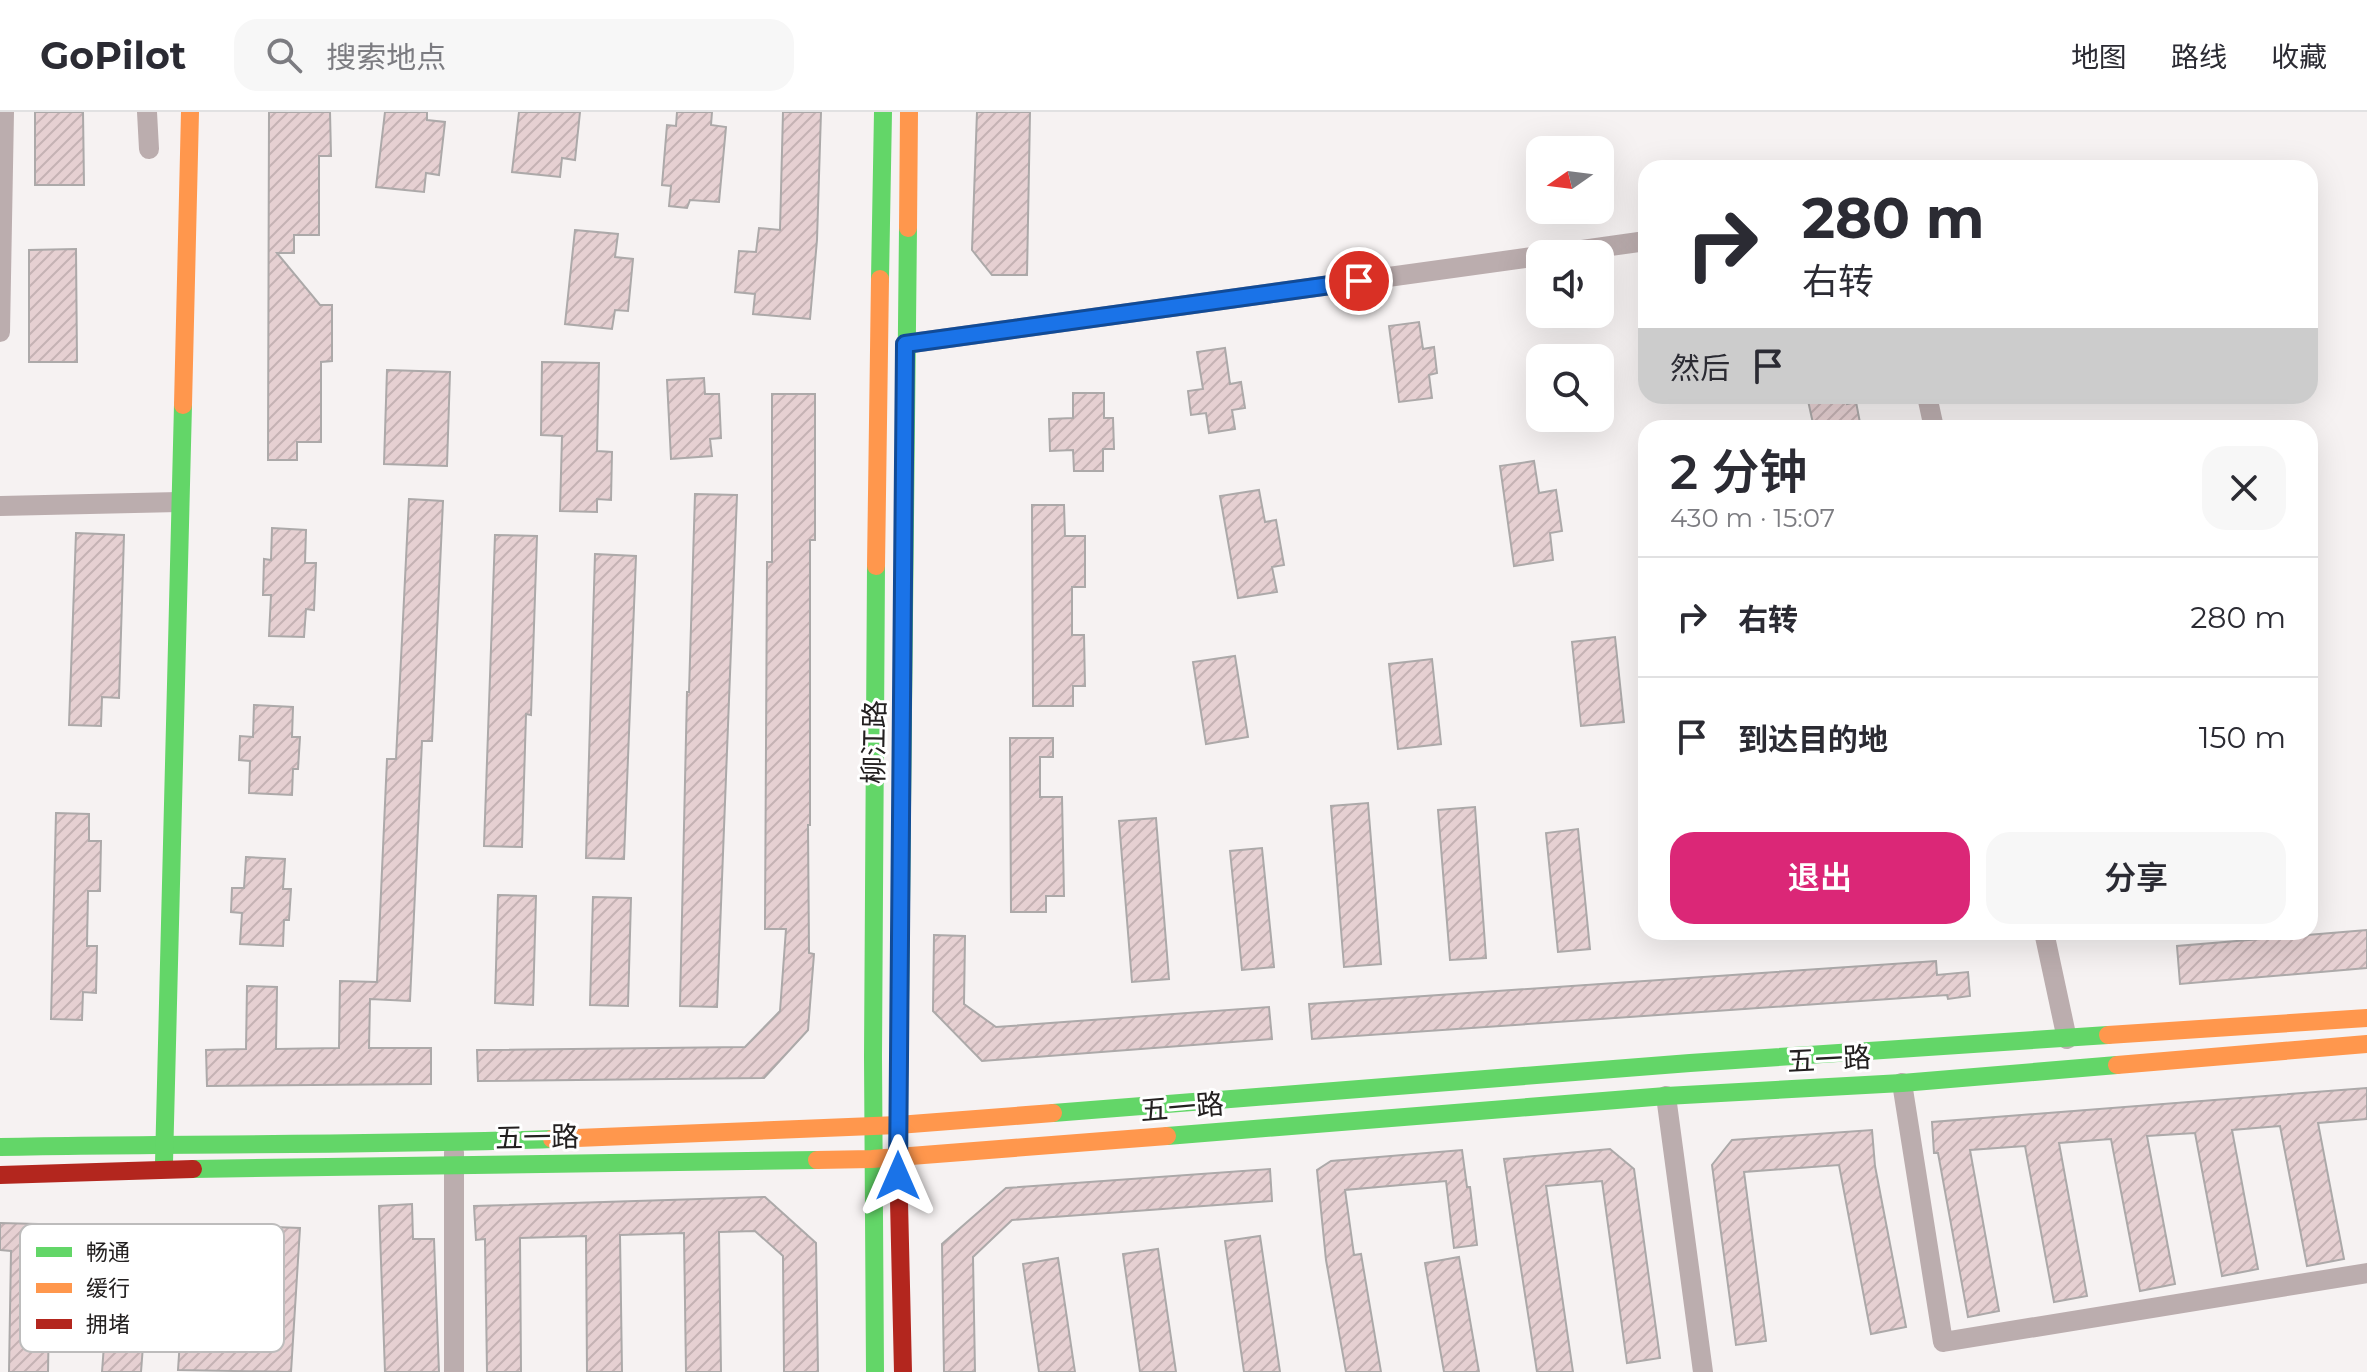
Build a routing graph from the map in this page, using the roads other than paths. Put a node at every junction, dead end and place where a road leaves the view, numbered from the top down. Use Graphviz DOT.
graph roads {
  1 [pos="4,112"];
  2 [pos="147,112"];
  3 [pos="190,112"];
  4 [pos="883,112"];
  5 [pos="909,112"];
  6 [pos="149,149"];
  7 [pos="1638,242"];
  8 [pos="1614,246"];
  9 [pos="1526,258"];
  10 [pos="0,332"];
  11 [pos="905,344"];
  12 [pos="878,347"];
  13 [pos="179,502"];
  14 [pos="0,506"];
  15 [pos="2046,940"];
  16 [pos="2367,1018"];
  17 [pos="2067,1039"];
  18 [pos="2367,1044"];
  19 [pos="1690,1063"];
  20 [pos="1902,1083"];
  21 [pos="1693,1095"];
  22 [pos="1666,1096"];
  23 [pos="898,1125"];
  24 [pos="872,1126"];
  25 [pos="165,1143"];
  26 [pos="454,1143"];
  27 [pos="0,1147"];
  28 [pos="898,1158"];
  29 [pos="872,1159"];
  30 [pos="454,1167"];
  31 [pos="164,1169"];
  32 [pos="0,1175"];
  33 [pos="2367,1273"];
  34 [pos="454,1372"];
  35 [pos="875,1372"];
  36 [pos="903,1372"];
  37 [pos="1703,1372"];
  1 -- 10 [label="street"];
  2 -- 6 [label="street"];
  3 -- 13 [label="street"];
  4 -- 12 [label="street, 柳江路"];
  5 -- 11 [label="street, 柳江路"];
  7 -- 8 [label="street"];
  9 -- 11 [label="street"];
  11 -- 12 [label="street"];
  11 -- 23 [label="street, 柳江路"];
  12 -- 24 [label="street, 柳江路"];
  13 -- 14 [label="street"];
  13 -- 25 [label="street"];
  15 -- 17 [label="street"];
  16 -- 17 [label="street, 五一路"];
  17 -- 19 [label="street, 五一路"];
  18 -- 20 [label="street, 五一路"];
  19 -- 21 [label="street"];
  19 -- 23 [label="street, 五一路"];
  20 -- 21 [label="street, 五一路"];
  20 -- 33 [label="street"];
  21 -- 22 [label="street, 五一路"];
  22 -- 28 [label="street, 五一路"];
  22 -- 37 [label="street"];
  23 -- 24 [label="street, 五一路"];
  23 -- 28 [label="street, 柳江路"];
  24 -- 26 [label="street, 五一路"];
  24 -- 29 [label="street, 柳江路"];
  25 -- 26 [label="street, 五一路"];
  25 -- 27 [label="street, 五一路"];
  25 -- 31 [label="street"];
  26 -- 30 [label="street"];
  28 -- 29 [label="street, 五一路"];
  28 -- 36 [label="street, 柳江路"];
  29 -- 30 [label="street, 五一路"];
  29 -- 35 [label="street, 柳江路"];
  30 -- 31 [label="street, 五一路"];
  30 -- 34 [label="street"];
  31 -- 32 [label="street, 五一路"];
}
